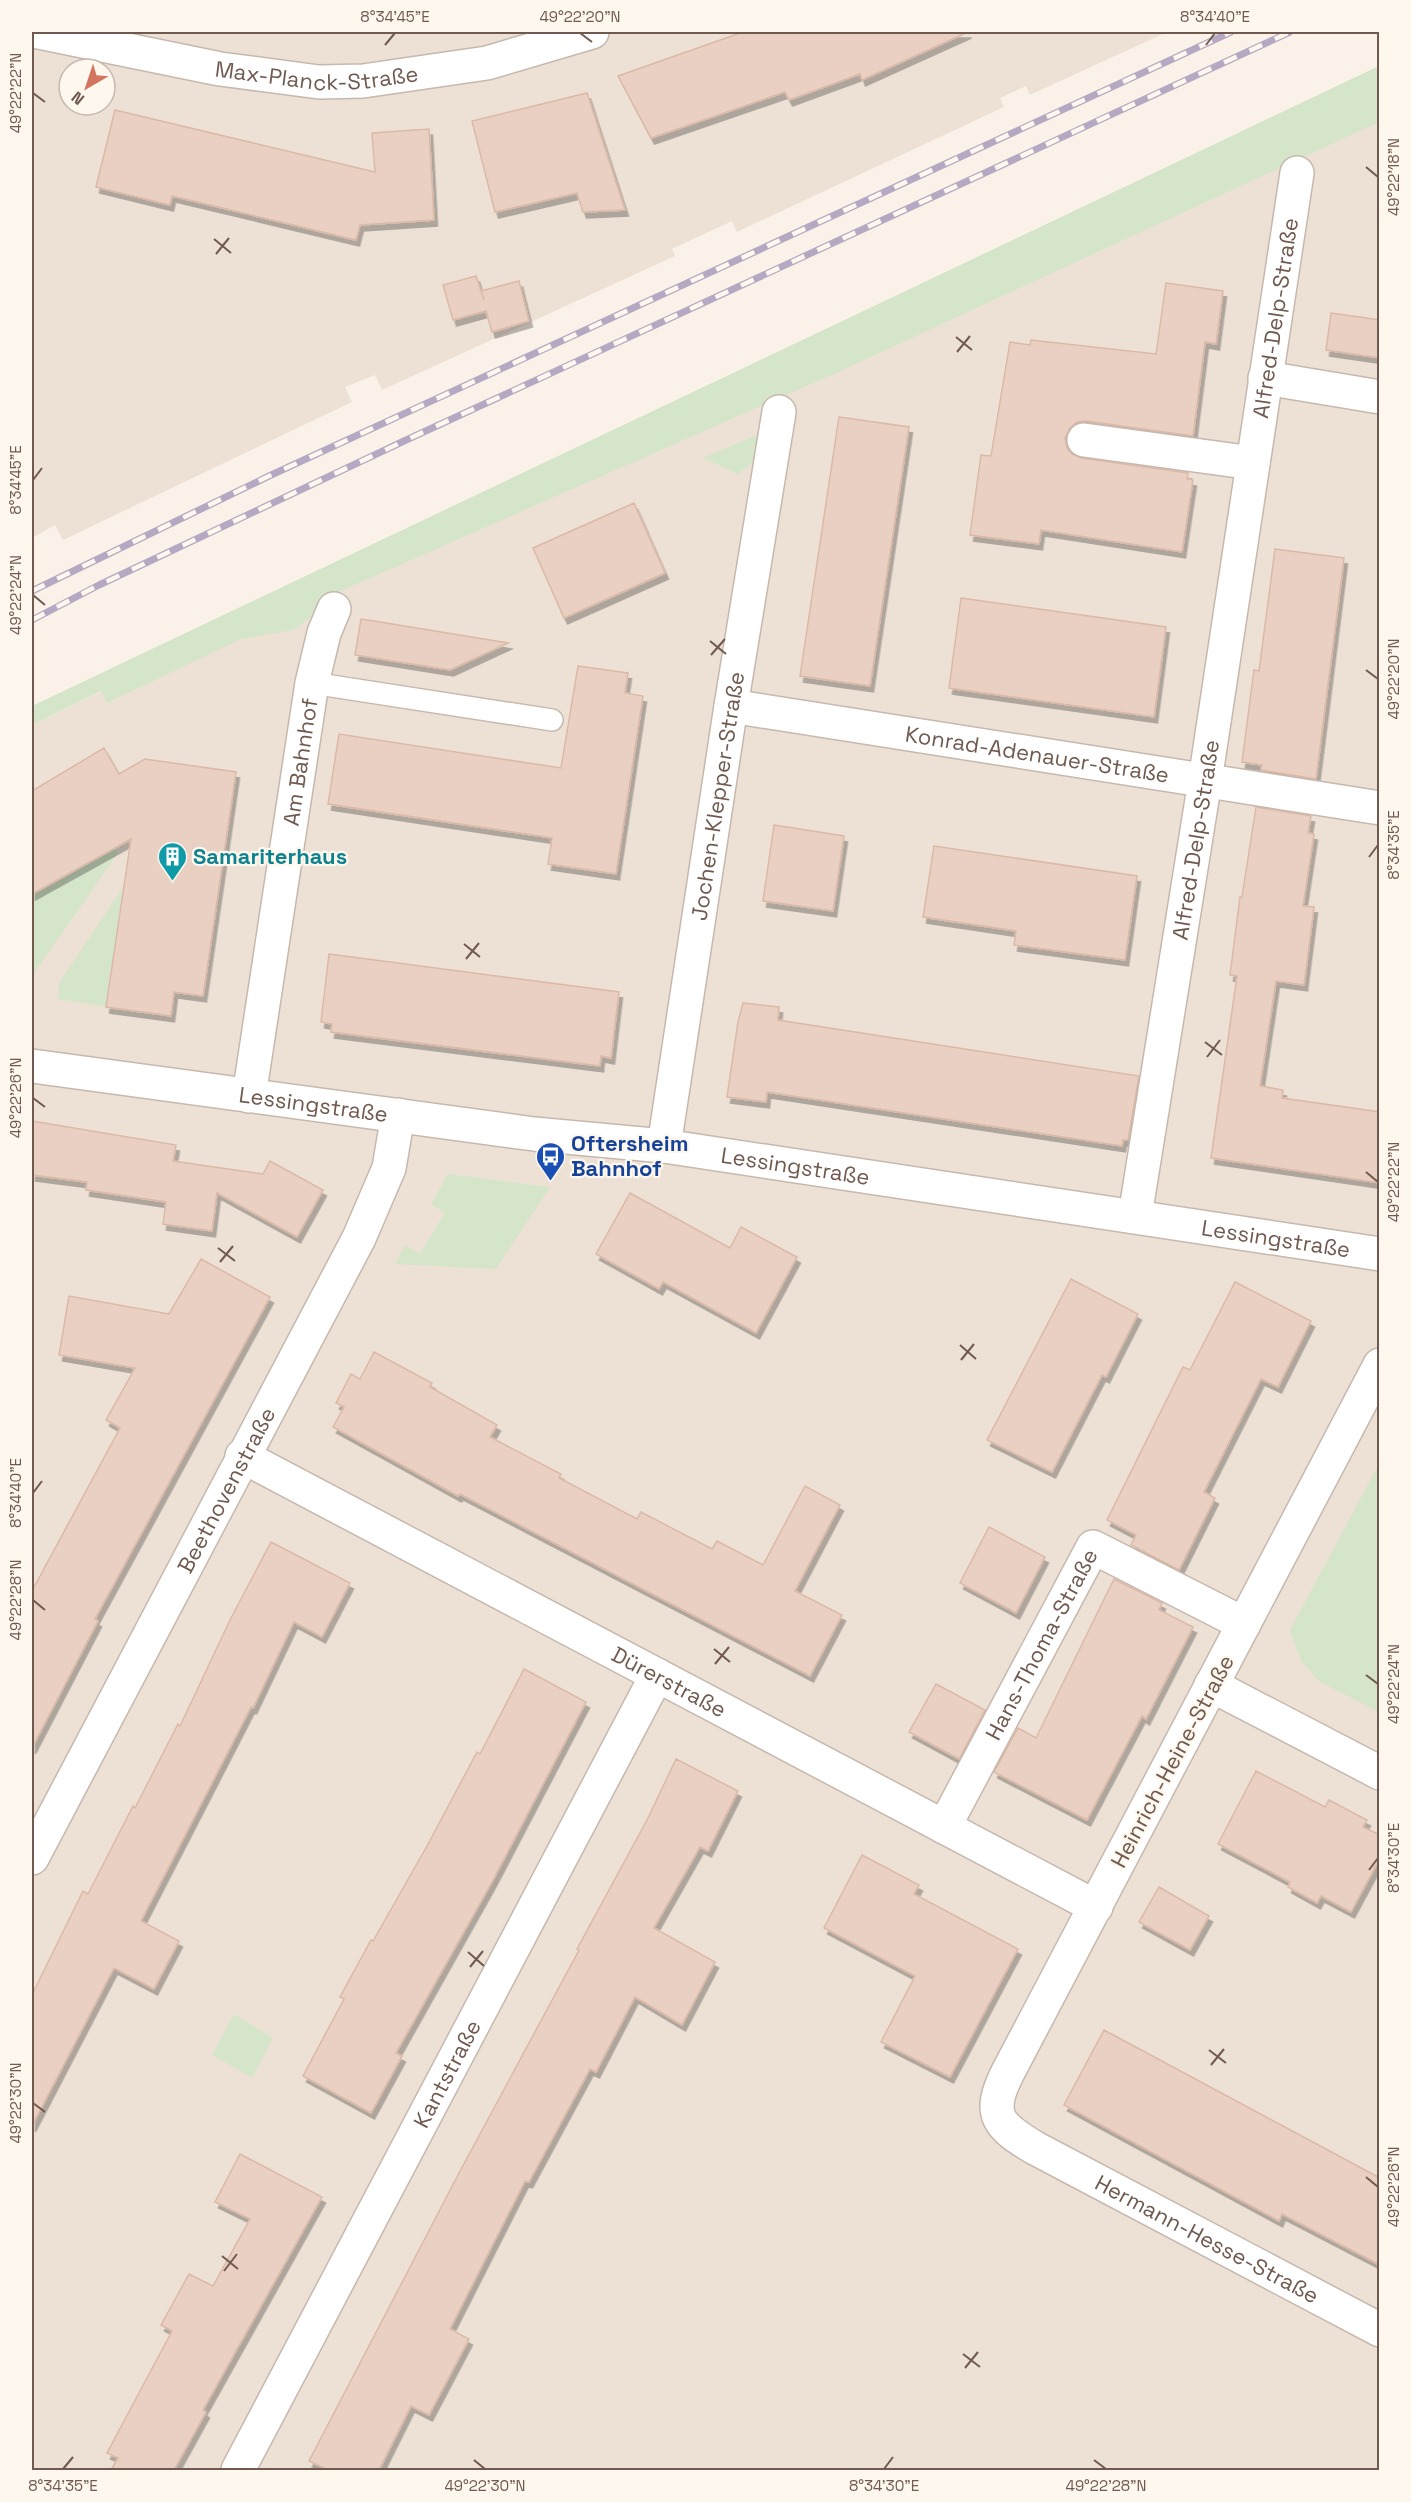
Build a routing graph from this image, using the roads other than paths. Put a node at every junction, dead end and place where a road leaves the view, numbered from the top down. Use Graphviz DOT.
graph roads {
  1 [pos="39,32"];
  2 [pos="592,32"];
  3 [pos="1297,173"];
  4 [pos="1265,378"];
  5 [pos="1380,397"];
  6 [pos="779,412"];
  7 [pos="1084,440"];
  8 [pos="1252,463"];
  9 [pos="334,609"];
  10 [pos="312,683"];
  11 [pos="731,706"];
  12 [pos="552,720"];
  13 [pos="1205,781"];
  14 [pos="1380,808"];
  15 [pos="32,1066"];
  16 [pos="249,1096"];
  17 [pos="398,1115"];
  18 [pos="664,1146"];
  19 [pos="1135,1216"];
  20 [pos="1380,1254"];
  21 [pos="1380,1365"];
  22 [pos="242,1456"];
  23 [pos="1244,1624"];
  24 [pos="657,1675"];
  25 [pos="1211,1685"];
  26 [pos="1380,1773"];
  27 [pos="944,1827"];
  28 [pos="32,1858"];
  29 [pos="1096,1907"];
  30 [pos="1035,2148"];
  31 [pos="1380,2330"];
  32 [pos="238,2470"];
  1 -- 2 [label="street, Max-Planck-Straße"];
  3 -- 4 [label="street, Alfred-Delp-Straße"];
  4 -- 5 [label="street"];
  4 -- 8 [label="street, Alfred-Delp-Straße"];
  6 -- 11 [label="street, Jochen-Klepper-Straße"];
  7 -- 8 [label="street"];
  8 -- 13 [label="street, Alfred-Delp-Straße"];
  9 -- 10 [label="street, Am Bahnhof"];
  10 -- 12 [label="lane"];
  10 -- 16 [label="street, Am Bahnhof"];
  11 -- 13 [label="street, Konrad-Adenauer-Straße"];
  11 -- 18 [label="street, Jochen-Klepper-Straße"];
  13 -- 14 [label="street, Konrad-Adenauer-Straße"];
  13 -- 19 [label="street, Alfred-Delp-Straße"];
  15 -- 16 [label="street, Lessingstraße"];
  16 -- 17 [label="street, Lessingstraße"];
  17 -- 18 [label="street, Lessingstraße"];
  17 -- 22 [label="street, Beethovenstraße"];
  18 -- 19 [label="street, Lessingstraße"];
  19 -- 20 [label="street, Lessingstraße"];
  21 -- 23 [label="street, Heinrich-Heine-Straße"];
  22 -- 24 [label="street, Dürerstraße"];
  22 -- 28 [label="street, Beethovenstraße"];
  23 -- 25 [label="street, Heinrich-Heine-Straße"];
  23 -- 27 [label="street, Hans-Thoma-Straße"];
  24 -- 27 [label="street, Dürerstraße"];
  24 -- 32 [label="street, Kantstraße"];
  25 -- 26 [label="street"];
  25 -- 29 [label="street, Heinrich-Heine-Straße"];
  27 -- 29 [label="street, Dürerstraße"];
  29 -- 30 [label="street, Heinrich-Heine-Straße"];
  30 -- 31 [label="street, Hermann-Hesse-Straße"];
}
